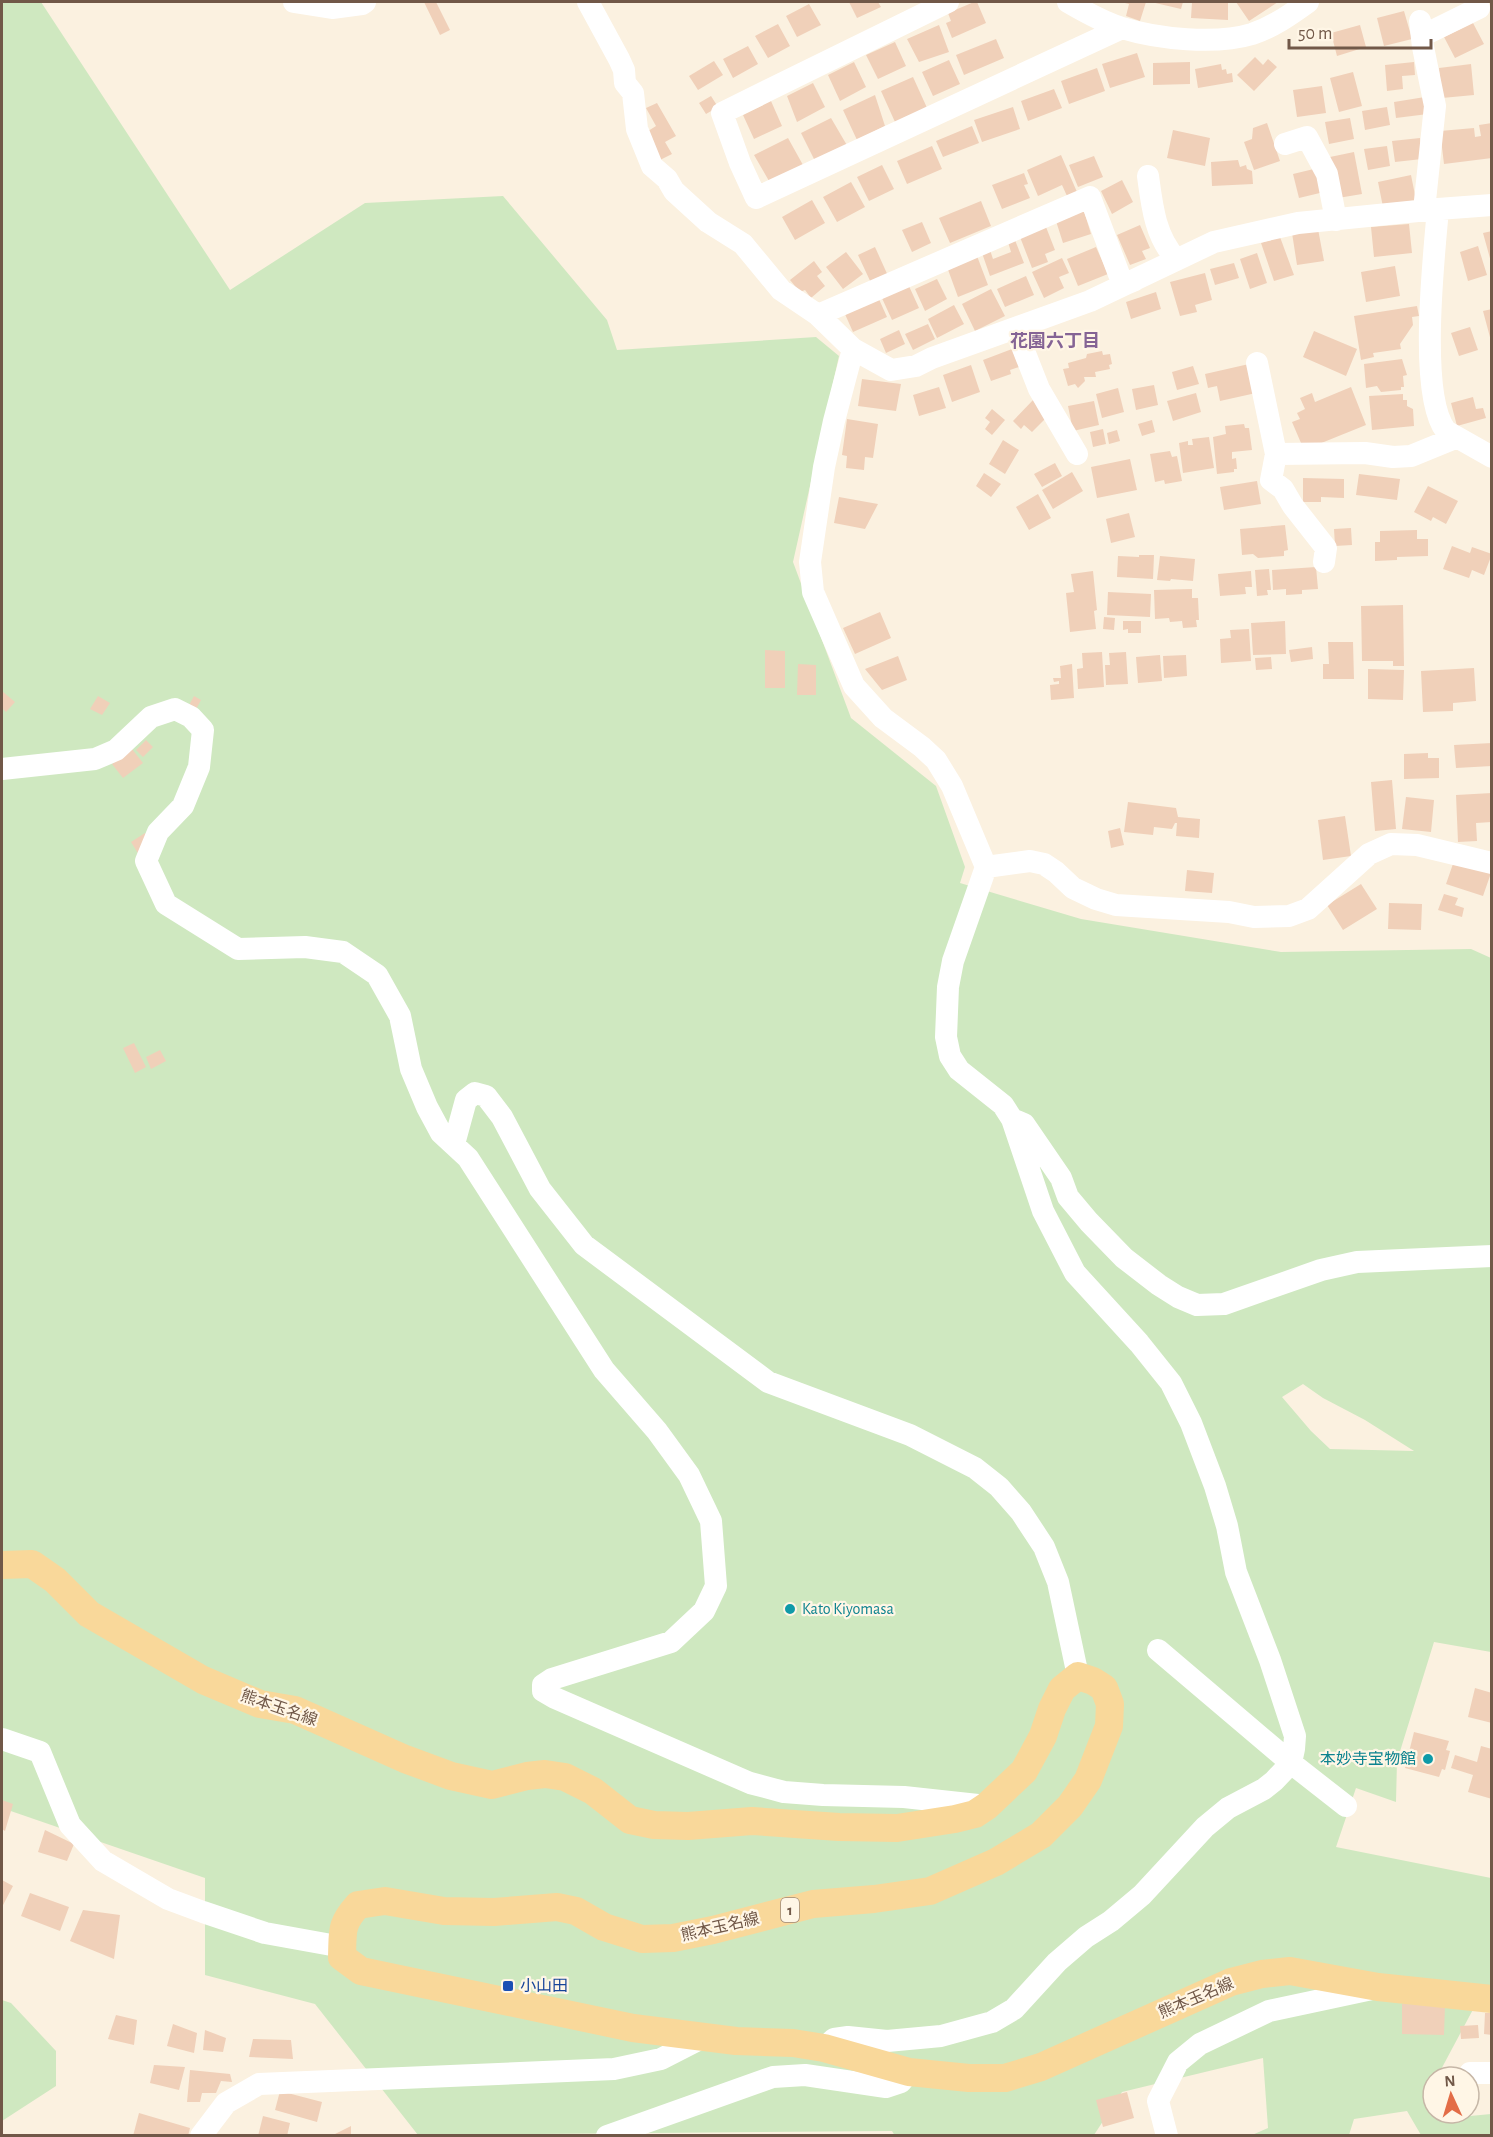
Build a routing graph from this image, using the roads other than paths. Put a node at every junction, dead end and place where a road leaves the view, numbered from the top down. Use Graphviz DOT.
graph roads {
  1 [pos="294,2"];
  2 [pos="365,2"];
  3 [pos="588,2"];
  4 [pos="948,2"];
  5 [pos="1068,2"];
  6 [pos="1308,2"];
  7 [pos="1476,2"];
  8 [pos="1122,28"];
  9 [pos="1285,144"];
  10 [pos="1148,176"];
  11 [pos="1491,206"];
  12 [pos="1431,210"];
  13 [pos="1336,220"];
  14 [pos="1176,259"];
  15 [pos="1123,285"];
  16 [pos="818,315"];
  17 [pos="1015,328"];
  18 [pos="853,349"];
  19 [pos="1257,363"];
  20 [pos="1455,438"];
  21 [pos="1077,454"];
  22 [pos="1276,454"];
  23 [pos="1491,457"];
  24 [pos="1323,562"];
  25 [pos="2,769"];
  26 [pos="1491,863"];
  27 [pos="986,867"];
  28 [pos="1012,1119"];
  29 [pos="454,1144"];
  30 [pos="1491,1256"];
  31 [pos="2,1565"];
  32 [pos="1158,1650"];
  33 [pos="1078,1676"];
  34 [pos="2,1739"];
  35 [pos="1291,1763"];
  36 [pos="987,1806"];
  37 [pos="1346,1806"];
  38 [pos="342,1957"];
  39 [pos="1378,1987"];
  40 [pos="1491,1999"];
  41 [pos="704,2037"];
  42 [pos="824,2048"];
  43 [pos="909,2072"];
  44 [pos="201,2136"];
  45 [pos="607,2136"];
  46 [pos="1167,2136"];
  1 -- 2 [label="street"];
  3 -- 16 [label="street"];
  4 -- 8 [label="street"];
  5 -- 8 [label="street"];
  6 -- 8 [label="street"];
  7 -- 12 [label="street"];
  9 -- 13 [label="street"];
  10 -- 14 [label="street"];
  11 -- 12 [label="street"];
  12 -- 13 [label="street"];
  12 -- 20 [label="street"];
  13 -- 14 [label="street"];
  14 -- 15 [label="street"];
  15 -- 16 [label="street"];
  15 -- 17 [label="street"];
  16 -- 18 [label="street"];
  17 -- 18 [label="street"];
  17 -- 21 [label="street"];
  18 -- 27 [label="street"];
  19 -- 22 [label="street"];
  20 -- 22 [label="street"];
  20 -- 23 [label="street"];
  22 -- 24 [label="street"];
  25 -- 29 [label="street"];
  26 -- 27 [label="street"];
  27 -- 28 [label="street"];
  28 -- 30 [label="street"];
  28 -- 35 [label="street"];
  29 -- 33 [label="street"];
  29 -- 36 [label="street"];
  31 -- 36 [label="main road, 熊本玉名線"];
  32 -- 35 [label="street"];
  33 -- 36 [label="main road, 熊本玉名線"];
  33 -- 38 [label="main road, 熊本玉名線 / 1"];
  34 -- 38 [label="street"];
  35 -- 37 [label="street"];
  35 -- 42 [label="street"];
  38 -- 41 [label="main road, 熊本玉名線"];
  39 -- 40 [label="main road, 熊本玉名線"];
  39 -- 43 [label="main road, 熊本玉名線"];
  39 -- 46 [label="street"];
  41 -- 42 [label="main road, 熊本玉名線"];
  41 -- 44 [label="street"];
  42 -- 43 [label="main road, 熊本玉名線"];
  43 -- 45 [label="street"];
}
